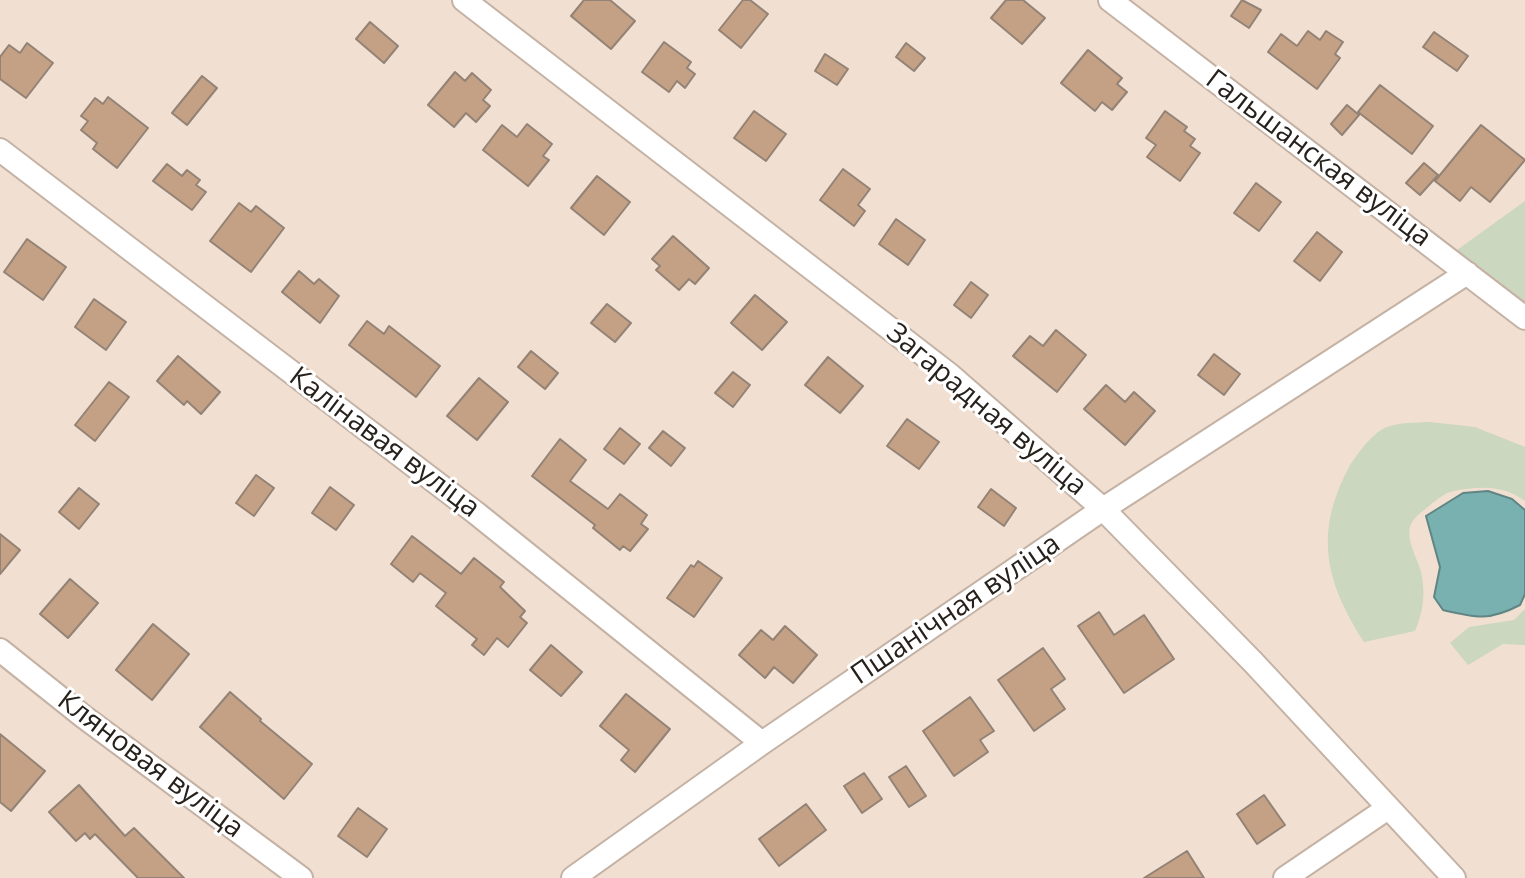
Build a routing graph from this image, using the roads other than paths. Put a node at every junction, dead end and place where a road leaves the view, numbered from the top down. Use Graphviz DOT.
graph roads {
  1 [pos="464,0"];
  2 [pos="1110,0"];
  3 [pos="0,150"];
  4 [pos="1467,273"];
  5 [pos="1525,318"];
  6 [pos="1103,509"];
  7 [pos="0,650"];
  8 [pos="762,743"];
  9 [pos="1388,808"];
  10 [pos="301,878"];
  11 [pos="573,878"];
  12 [pos="1285,878"];
  13 [pos="1454,878"];
  1 -- 6 [label="street, Загарадная вуліца"];
  2 -- 4 [label="street, Гальшанская вуліца"];
  3 -- 8 [label="street, Калінавая вуліца"];
  4 -- 5 [label="street, Гальшанская вуліца"];
  4 -- 6 [label="street, Пшанічная вуліца"];
  6 -- 8 [label="street, Пшанічная вуліца"];
  6 -- 9 [label="street, Загарадная вуліца"];
  7 -- 10 [label="street, Кляновая вуліца"];
  8 -- 11 [label="street, Пшанічная вуліца"];
  9 -- 12 [label="street"];
  9 -- 13 [label="street, Загарадная вуліца"];
}
